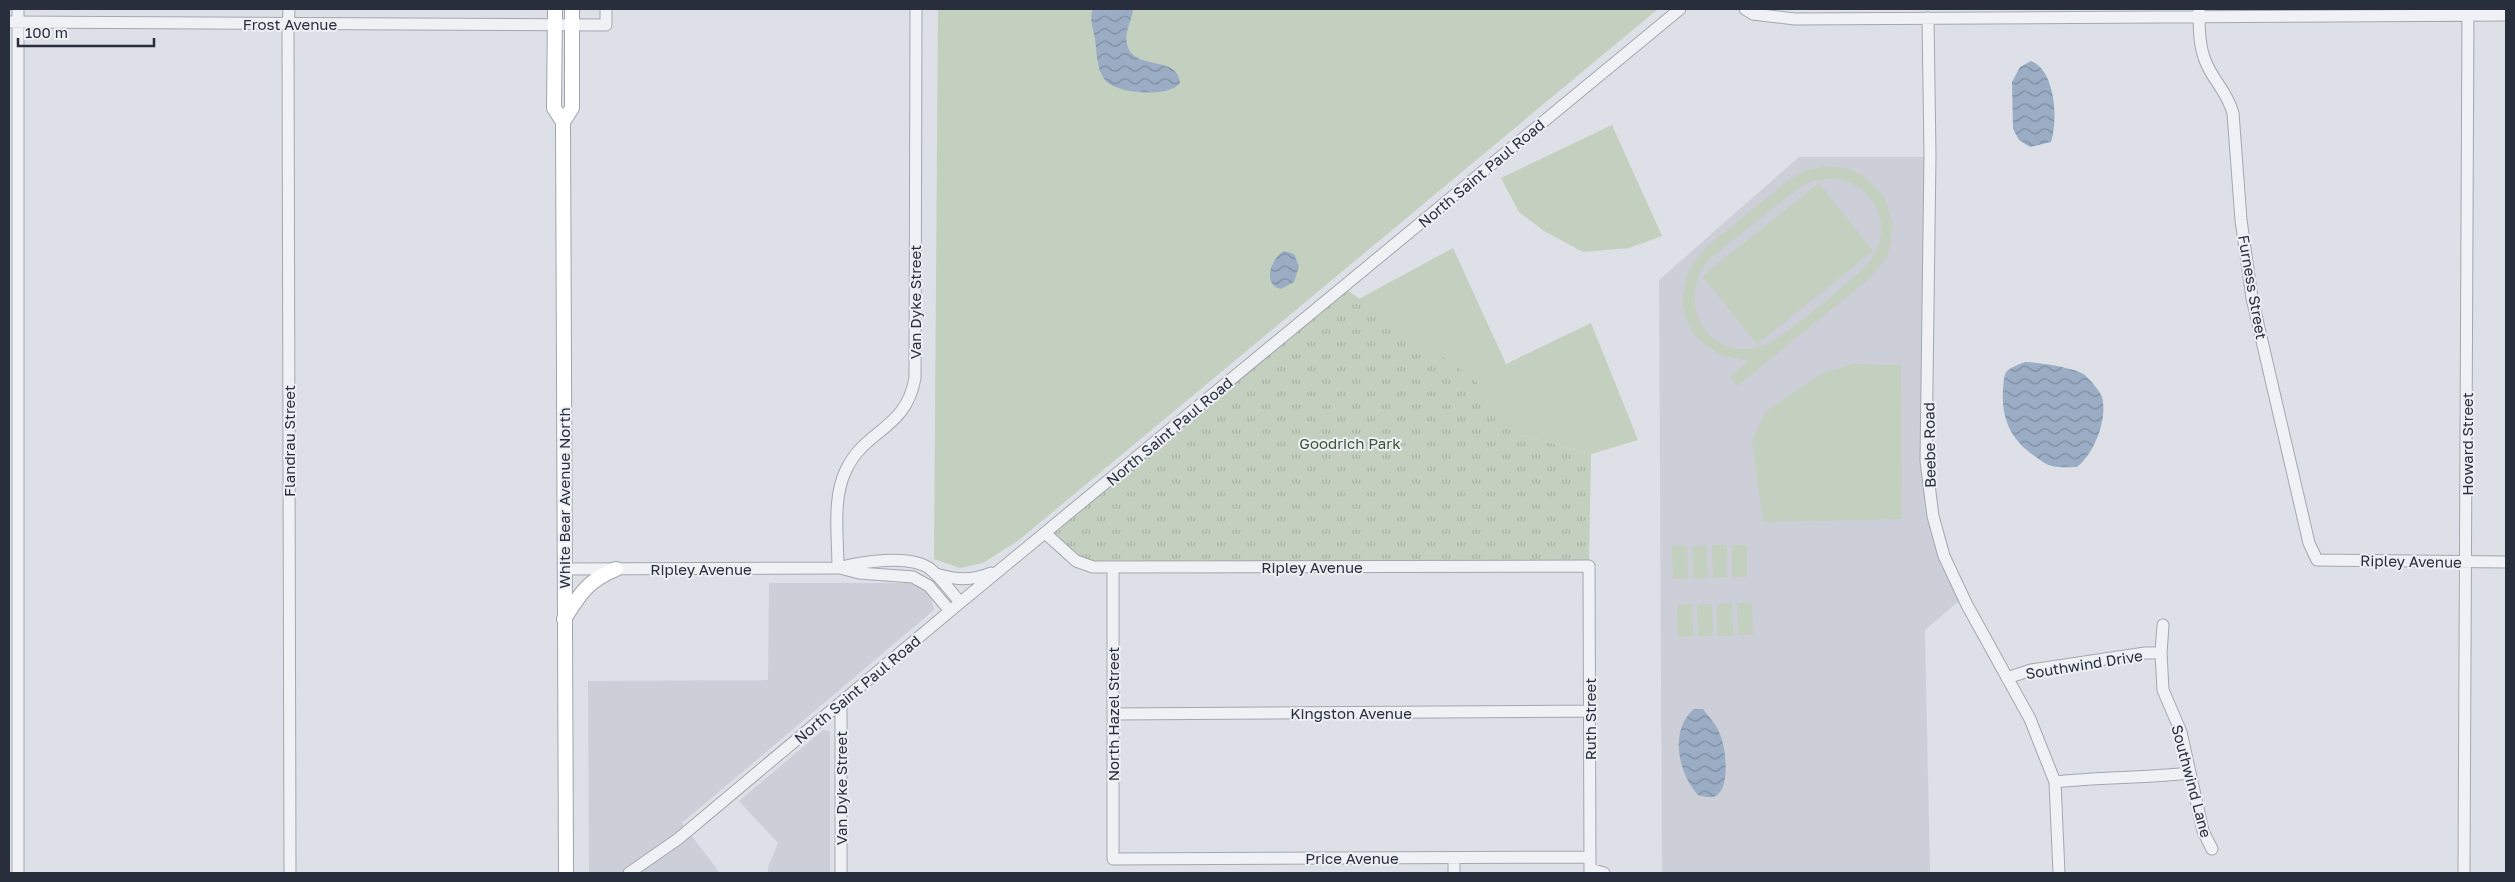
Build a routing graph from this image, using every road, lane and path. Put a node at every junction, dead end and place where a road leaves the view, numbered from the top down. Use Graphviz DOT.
graph roads {
  1 [pos="18,9"];
  2 [pos="290,9"];
  3 [pos="556,9"];
  4 [pos="572,9"];
  5 [pos="606,9"];
  6 [pos="916,9"];
  7 [pos="1680,9"];
  8 [pos="1745,9"];
  9 [pos="2468,12"];
  10 [pos="2199,13"];
  11 [pos="2506,15"];
  12 [pos="1928,18"];
  13 [pos="13,22"];
  14 [pos="288,24"];
  15 [pos="555,25"];
  16 [pos="572,25"];
  17 [pos="563,122"];
  18 [pos="13,269"];
  19 [pos="1045,534"];
  20 [pos="2317,560"];
  21 [pos="2466,562"];
  22 [pos="2506,562"];
  23 [pos="1589,566"];
  24 [pos="838,568"];
  25 [pos="1002,568"];
  26 [pos="1113,568"];
  27 [pos="564,569"];
  28 [pos="616,569"];
  29 [pos="935,574"];
  30 [pos="960,602"];
  31 [pos="950,611"];
  32 [pos="564,620"];
  33 [pos="2163,625"];
  34 [pos="2161,653"];
  35 [pos="2007,678"];
  36 [pos="841,702"];
  37 [pos="1590,711"];
  38 [pos="1113,714"];
  39 [pos="13,764"];
  40 [pos="2190,773"];
  41 [pos="2055,782"];
  42 [pos="2212,849"];
  43 [pos="658,854"];
  44 [pos="1454,858"];
  45 [pos="1113,859"];
  46 [pos="1590,866"];
  47 [pos="18,873"];
  48 [pos="290,873"];
  49 [pos="566,873"];
  50 [pos="629,873"];
  51 [pos="645,873"];
  52 [pos="841,873"];
  53 [pos="1454,873"];
  54 [pos="1604,873"];
  55 [pos="2059,873"];
  56 [pos="2464,873"];
  1 -- 13 [label="street"];
  2 -- 14 [label="street, Flandrau Street"];
  3 -- 15 [label="main road, White Bear Avenue North"];
  4 -- 16 [label="main road, White Bear Avenue North"];
  5 -- 16 [label="street"];
  6 -- 24 [label="street, Van Dyke Street"];
  7 -- 19 [label="street, North Saint Paul Road"];
  8 -- 12 [label="street"];
  9 -- 10 [label="street"];
  9 -- 11 [label="street"];
  9 -- 21 [label="street, Howard Street"];
  10 -- 12 [label="street"];
  10 -- 20 [label="street, Furness Street"];
  12 -- 35 [label="street, Beebe Road"];
  13 -- 14 [label="street, Frost Avenue"];
  13 -- 18 [label="street"];
  14 -- 15 [label="street, Frost Avenue"];
  14 -- 48 [label="street, Flandrau Street"];
  15 -- 16 [label="street, Frost Avenue"];
  15 -- 17 [label="main road, White Bear Avenue North"];
  16 -- 17 [label="main road, White Bear Avenue North"];
  17 -- 27 [label="main road, White Bear Avenue North"];
  18 -- 39 [label="street"];
  19 -- 25 [label="street, North Saint Paul Road"];
  19 -- 26 [label="street, Ripley Avenue"];
  20 -- 21 [label="street, Ripley Avenue"];
  21 -- 22 [label="street, Ripley Avenue"];
  21 -- 56 [label="street, Howard Street"];
  23 -- 26 [label="street, Ripley Avenue"];
  23 -- 37 [label="street, Ruth Street"];
  24 -- 28 [label="street, Ripley Avenue"];
  24 -- 29 [label="street, Ripley Avenue"];
  24 -- 31 [label="street, Ripley Avenue"];
  25 -- 29 [label="street"];
  25 -- 30 [label="street, North Saint Paul Road"];
  26 -- 38 [label="street, North Hazel Street"];
  27 -- 28 [label="street, Ripley Avenue"];
  27 -- 32 [label="main road, White Bear Avenue North"];
  28 -- 32 [label="main road"];
  29 -- 30 [label="street, Ripley Avenue"];
  30 -- 31 [label="street, North Saint Paul Road"];
  31 -- 36 [label="street, North Saint Paul Road"];
  32 -- 49 [label="main road, White Bear Avenue North"];
  33 -- 34 [label="street, Southwind Lane"];
  34 -- 35 [label="street, Southwind Drive"];
  34 -- 40 [label="street, Southwind Lane"];
  35 -- 41 [label="street, Beebe Road"];
  36 -- 43 [label="street, North Saint Paul Road"];
  36 -- 52 [label="street, Van Dyke Street"];
  37 -- 38 [label="street, Kingston Avenue"];
  37 -- 46 [label="street, Ruth Street"];
  38 -- 45 [label="street, North Hazel Street"];
  39 -- 47 [label="street"];
  40 -- 41 [label="street"];
  40 -- 42 [label="street, Southwind Lane"];
  41 -- 55 [label="street, Beebe Road"];
  43 -- 50 [label="street, North Saint Paul Road"];
  43 -- 51 [label="street, North Saint Paul Road"];
  44 -- 45 [label="street, Price Avenue"];
  44 -- 46 [label="street, Price Avenue"];
  44 -- 53 [label="street"];
  46 -- 54 [label="street, Price Avenue"];
}
